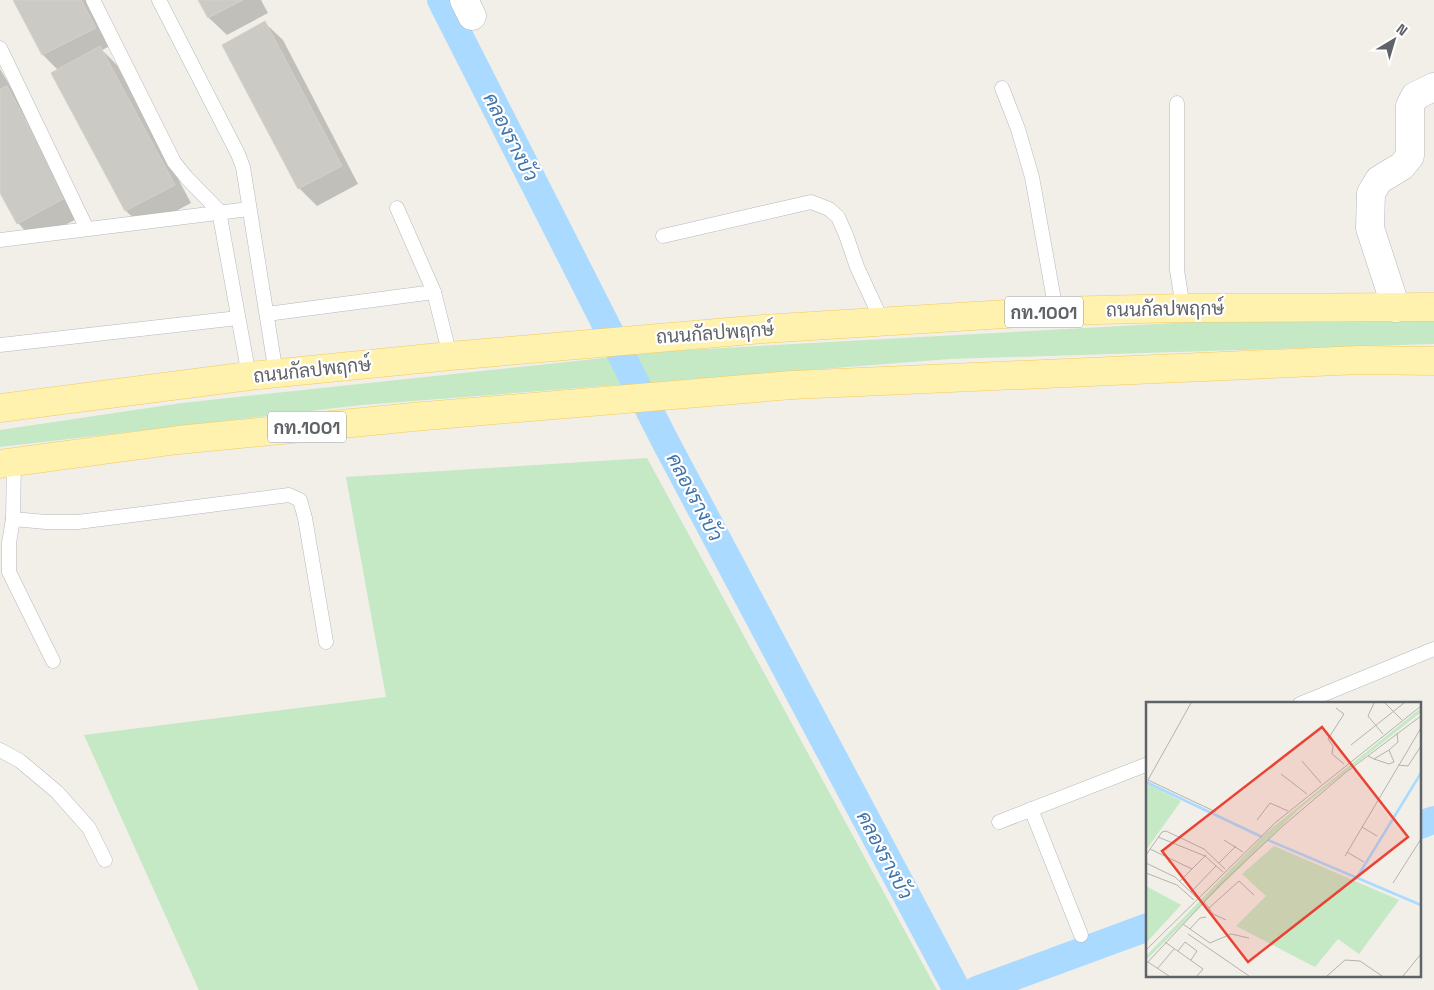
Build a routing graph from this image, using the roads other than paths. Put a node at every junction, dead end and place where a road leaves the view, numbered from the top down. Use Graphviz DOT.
graph roads {
  1 [pos="93,0"];
  2 [pos="160,0"];
  3 [pos="0,48"];
  4 [pos="1434,87"];
  5 [pos="1002,88"];
  6 [pos="1177,104"];
  7 [pos="397,208"];
  8 [pos="249,209"];
  9 [pos="219,211"];
  10 [pos="87,229"];
  11 [pos="663,236"];
  12 [pos="0,240"];
  13 [pos="434,292"];
  14 [pos="1434,307"];
  15 [pos="1183,308"];
  16 [pos="1396,308"];
  17 [pos="1056,311"];
  18 [pos="267,314"];
  19 [pos="238,318"];
  20 [pos="882,321"];
  21 [pos="0,345"];
  22 [pos="450,356"];
  23 [pos="1434,361"];
  24 [pos="276,374"];
  25 [pos="250,376"];
  26 [pos="0,408"];
  27 [pos="7,463"];
  28 [pos="13,518"];
  29 [pos="326,642"];
  30 [pos="1434,649"];
  31 [pos="53,661"];
  32 [pos="1305,702"];
  33 [pos="0,750"];
  34 [pos="1146,765"];
  35 [pos="1031,809"];
  36 [pos="999,822"];
  37 [pos="105,860"];
  38 [pos="1081,935"];
  1 -- 9 [label="lane"];
  2 -- 8 [label="lane"];
  3 -- 10 [label="lane"];
  4 -- 16 [label="street"];
  5 -- 17 [label="lane"];
  6 -- 15 [label="lane"];
  7 -- 13 [label="lane"];
  8 -- 9 [label="lane"];
  8 -- 18 [label="lane"];
  9 -- 10 [label="lane"];
  9 -- 19 [label="lane"];
  10 -- 12 [label="lane"];
  11 -- 20 [label="lane"];
  13 -- 18 [label="lane"];
  13 -- 22 [label="lane"];
  14 -- 16 [label="main road, ถนนกัลปพฤกษ์ / กท.1001"];
  15 -- 16 [label="main road, ถนนกัลปพฤกษ์ / กท.1001"];
  15 -- 17 [label="main road, ถนนกัลปพฤกษ์ / กท.1001"];
  17 -- 20 [label="main road, ถนนกัลปพฤกษ์ / กท.1001"];
  18 -- 24 [label="lane"];
  19 -- 21 [label="lane"];
  19 -- 25 [label="lane"];
  20 -- 22 [label="main road, ถนนกัลปพฤกษ์ / กท.1001"];
  22 -- 24 [label="main road, ถนนกัลปพฤกษ์ / กท.1001"];
  23 -- 27 [label="main road, กท.1001"];
  24 -- 25 [label="main road, ถนนกัลปพฤกษ์ / กท.1001"];
  25 -- 26 [label="main road, ถนนกัลปพฤกษ์ / กท.1001"];
  27 -- 28 [label="lane"];
  28 -- 29 [label="lane"];
  28 -- 31 [label="lane"];
  30 -- 32 [label="lane"];
  33 -- 37 [label="lane"];
  34 -- 35 [label="lane"];
  35 -- 36 [label="lane"];
  35 -- 38 [label="lane"];
}
